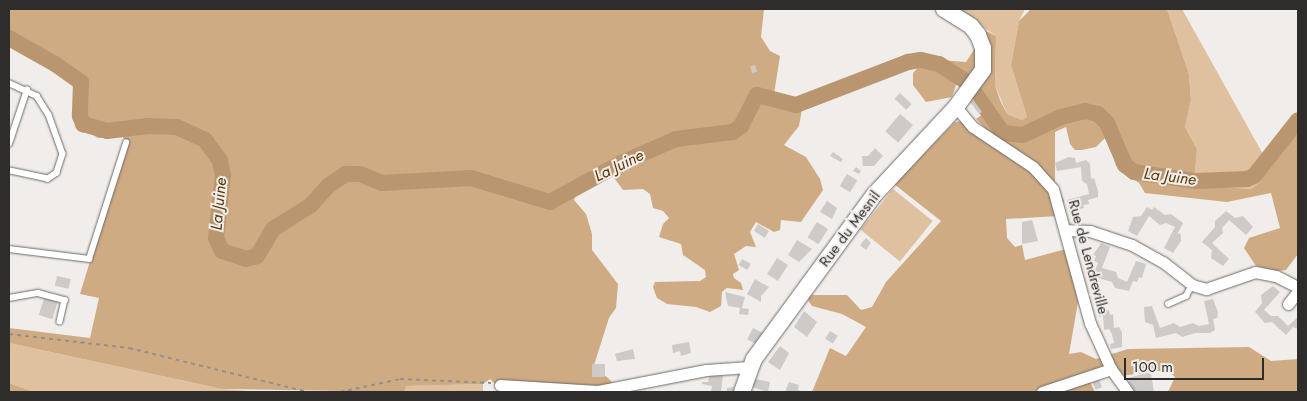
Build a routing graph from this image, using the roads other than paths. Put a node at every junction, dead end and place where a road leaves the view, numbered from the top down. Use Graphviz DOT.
graph roads {
  1 [pos="944,9"];
  2 [pos="9,83"];
  3 [pos="27,90"];
  4 [pos="956,107"];
  5 [pos="126,143"];
  6 [pos="9,144"];
  7 [pos="9,171"];
  8 [pos="1065,230"];
  9 [pos="9,249"];
  10 [pos="1192,285"];
  11 [pos="1298,287"];
  12 [pos="1298,291"];
  13 [pos="9,298"];
  14 [pos="1168,304"];
  15 [pos="1288,304"];
  16 [pos="60,321"];
  17 [pos="749,367"];
  18 [pos="1111,369"];
  19 [pos="500,385"];
  20 [pos="742,392"];
  21 [pos="1042,392"];
  22 [pos="1128,392"];
  1 -- 4 [label="street, Rue du Mesnil"];
  2 -- 3 [label="lane"];
  3 -- 6 [label="lane"];
  3 -- 7 [label="lane"];
  4 -- 8 [label="street, Rue de Lendreville"];
  4 -- 17 [label="street, Rue du Mesnil"];
  5 -- 9 [label="lane"];
  8 -- 10 [label="street"];
  8 -- 18 [label="street, Rue de Lendreville"];
  10 -- 11 [label="street"];
  10 -- 14 [label="lane"];
  12 -- 15 [label="street"];
  13 -- 16 [label="lane"];
  17 -- 19 [label="street"];
  17 -- 20 [label="street, Rue du Mesnil"];
  18 -- 21 [label="street"];
  18 -- 22 [label="street, Rue de Lendreville"];
}
